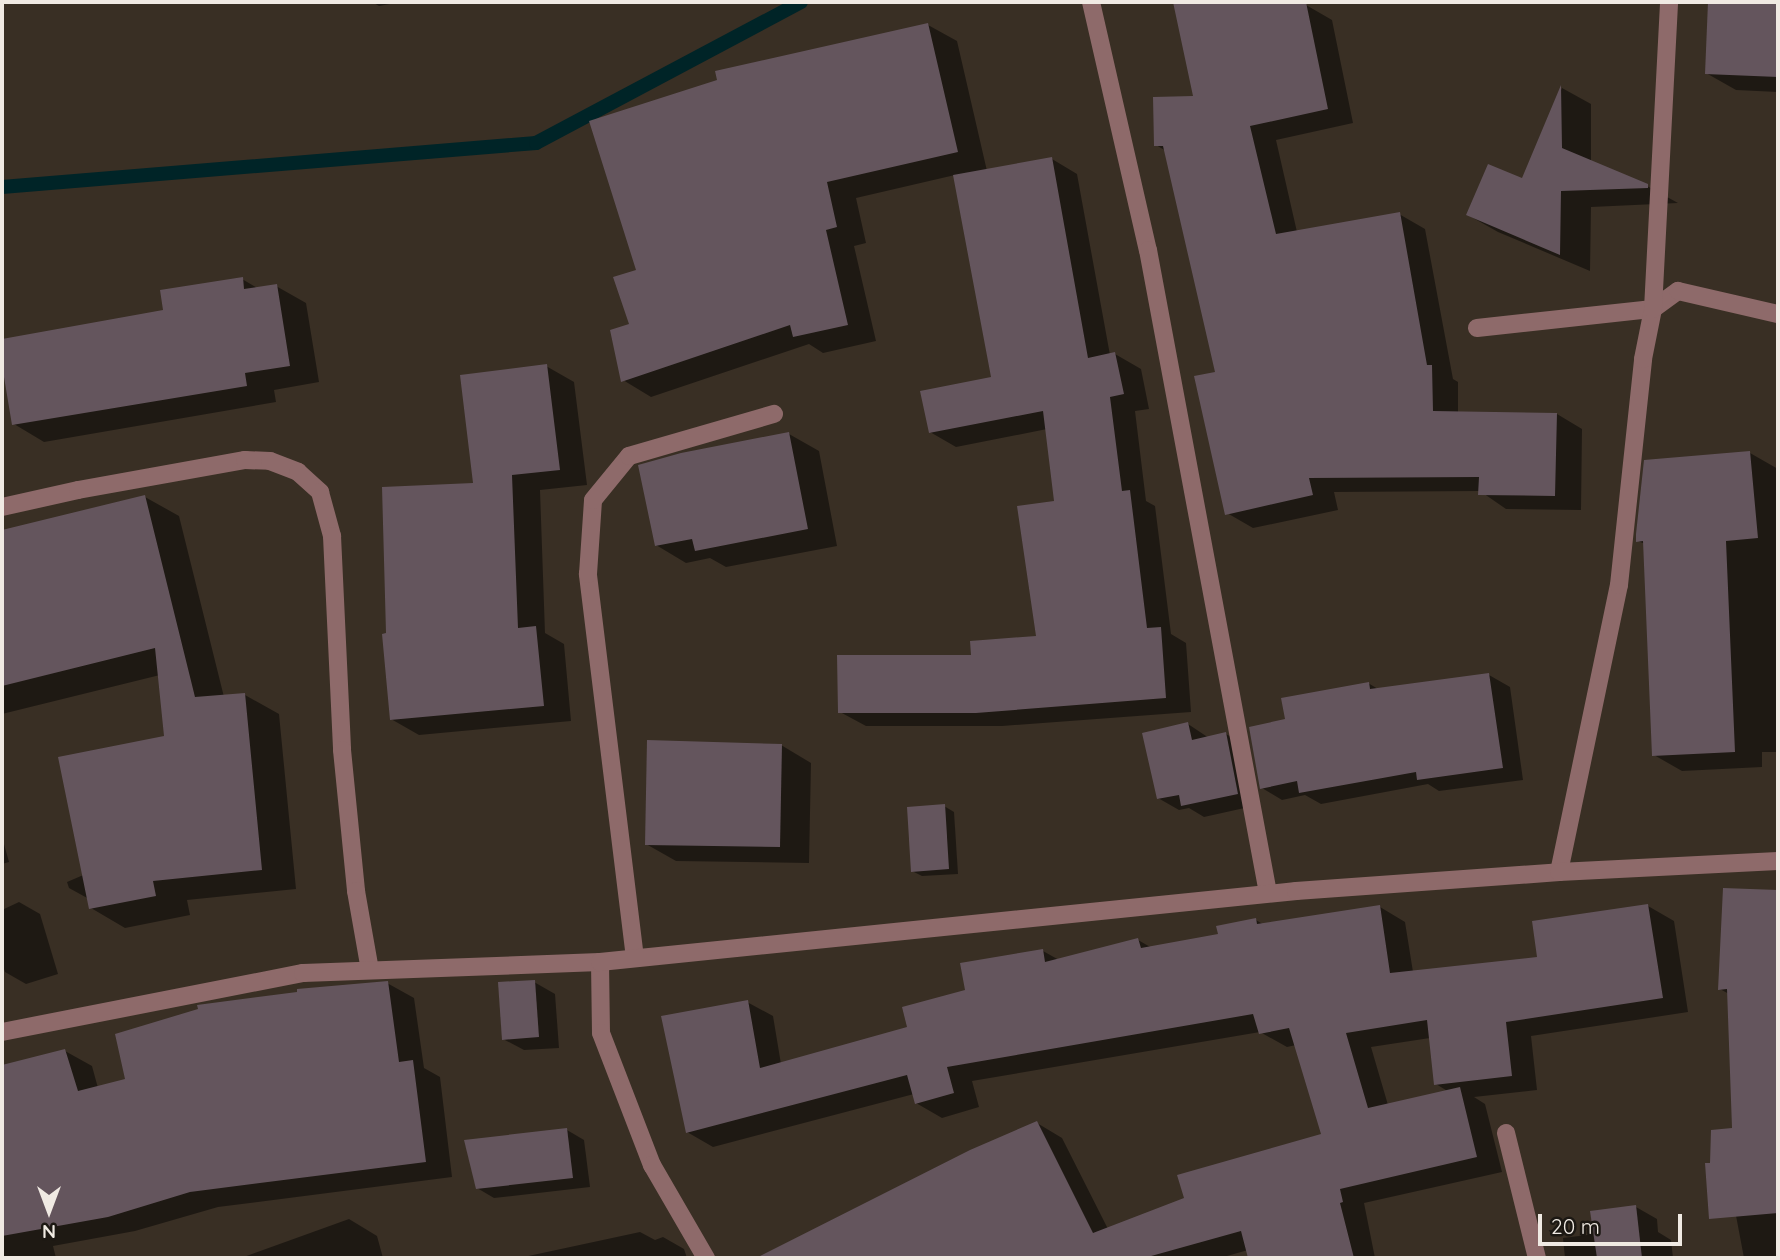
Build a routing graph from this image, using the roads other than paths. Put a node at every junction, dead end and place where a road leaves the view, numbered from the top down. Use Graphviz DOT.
graph roads {
  1 [pos="1091,2"];
  2 [pos="1670,2"];
  3 [pos="1653,309"];
  4 [pos="1778,314"];
  5 [pos="1477,328"];
  6 [pos="774,414"];
  7 [pos="2,507"];
  8 [pos="1778,861"];
  9 [pos="1559,872"];
  10 [pos="1268,893"];
  11 [pos="635,958"];
  12 [pos="600,962"];
  13 [pos="370,970"];
  14 [pos="2,1032"];
  15 [pos="1506,1133"];
  16 [pos="706,1258"];
  17 [pos="1537,1258"];
  1 -- 10 [label="street"];
  2 -- 3 [label="street"];
  3 -- 4 [label="street"];
  3 -- 5 [label="street"];
  3 -- 9 [label="street"];
  6 -- 11 [label="street"];
  7 -- 13 [label="street"];
  8 -- 9 [label="street"];
  9 -- 10 [label="street"];
  10 -- 11 [label="street"];
  11 -- 12 [label="street"];
  12 -- 13 [label="street"];
  12 -- 16 [label="street"];
  13 -- 14 [label="street"];
  15 -- 17 [label="street"];
}
